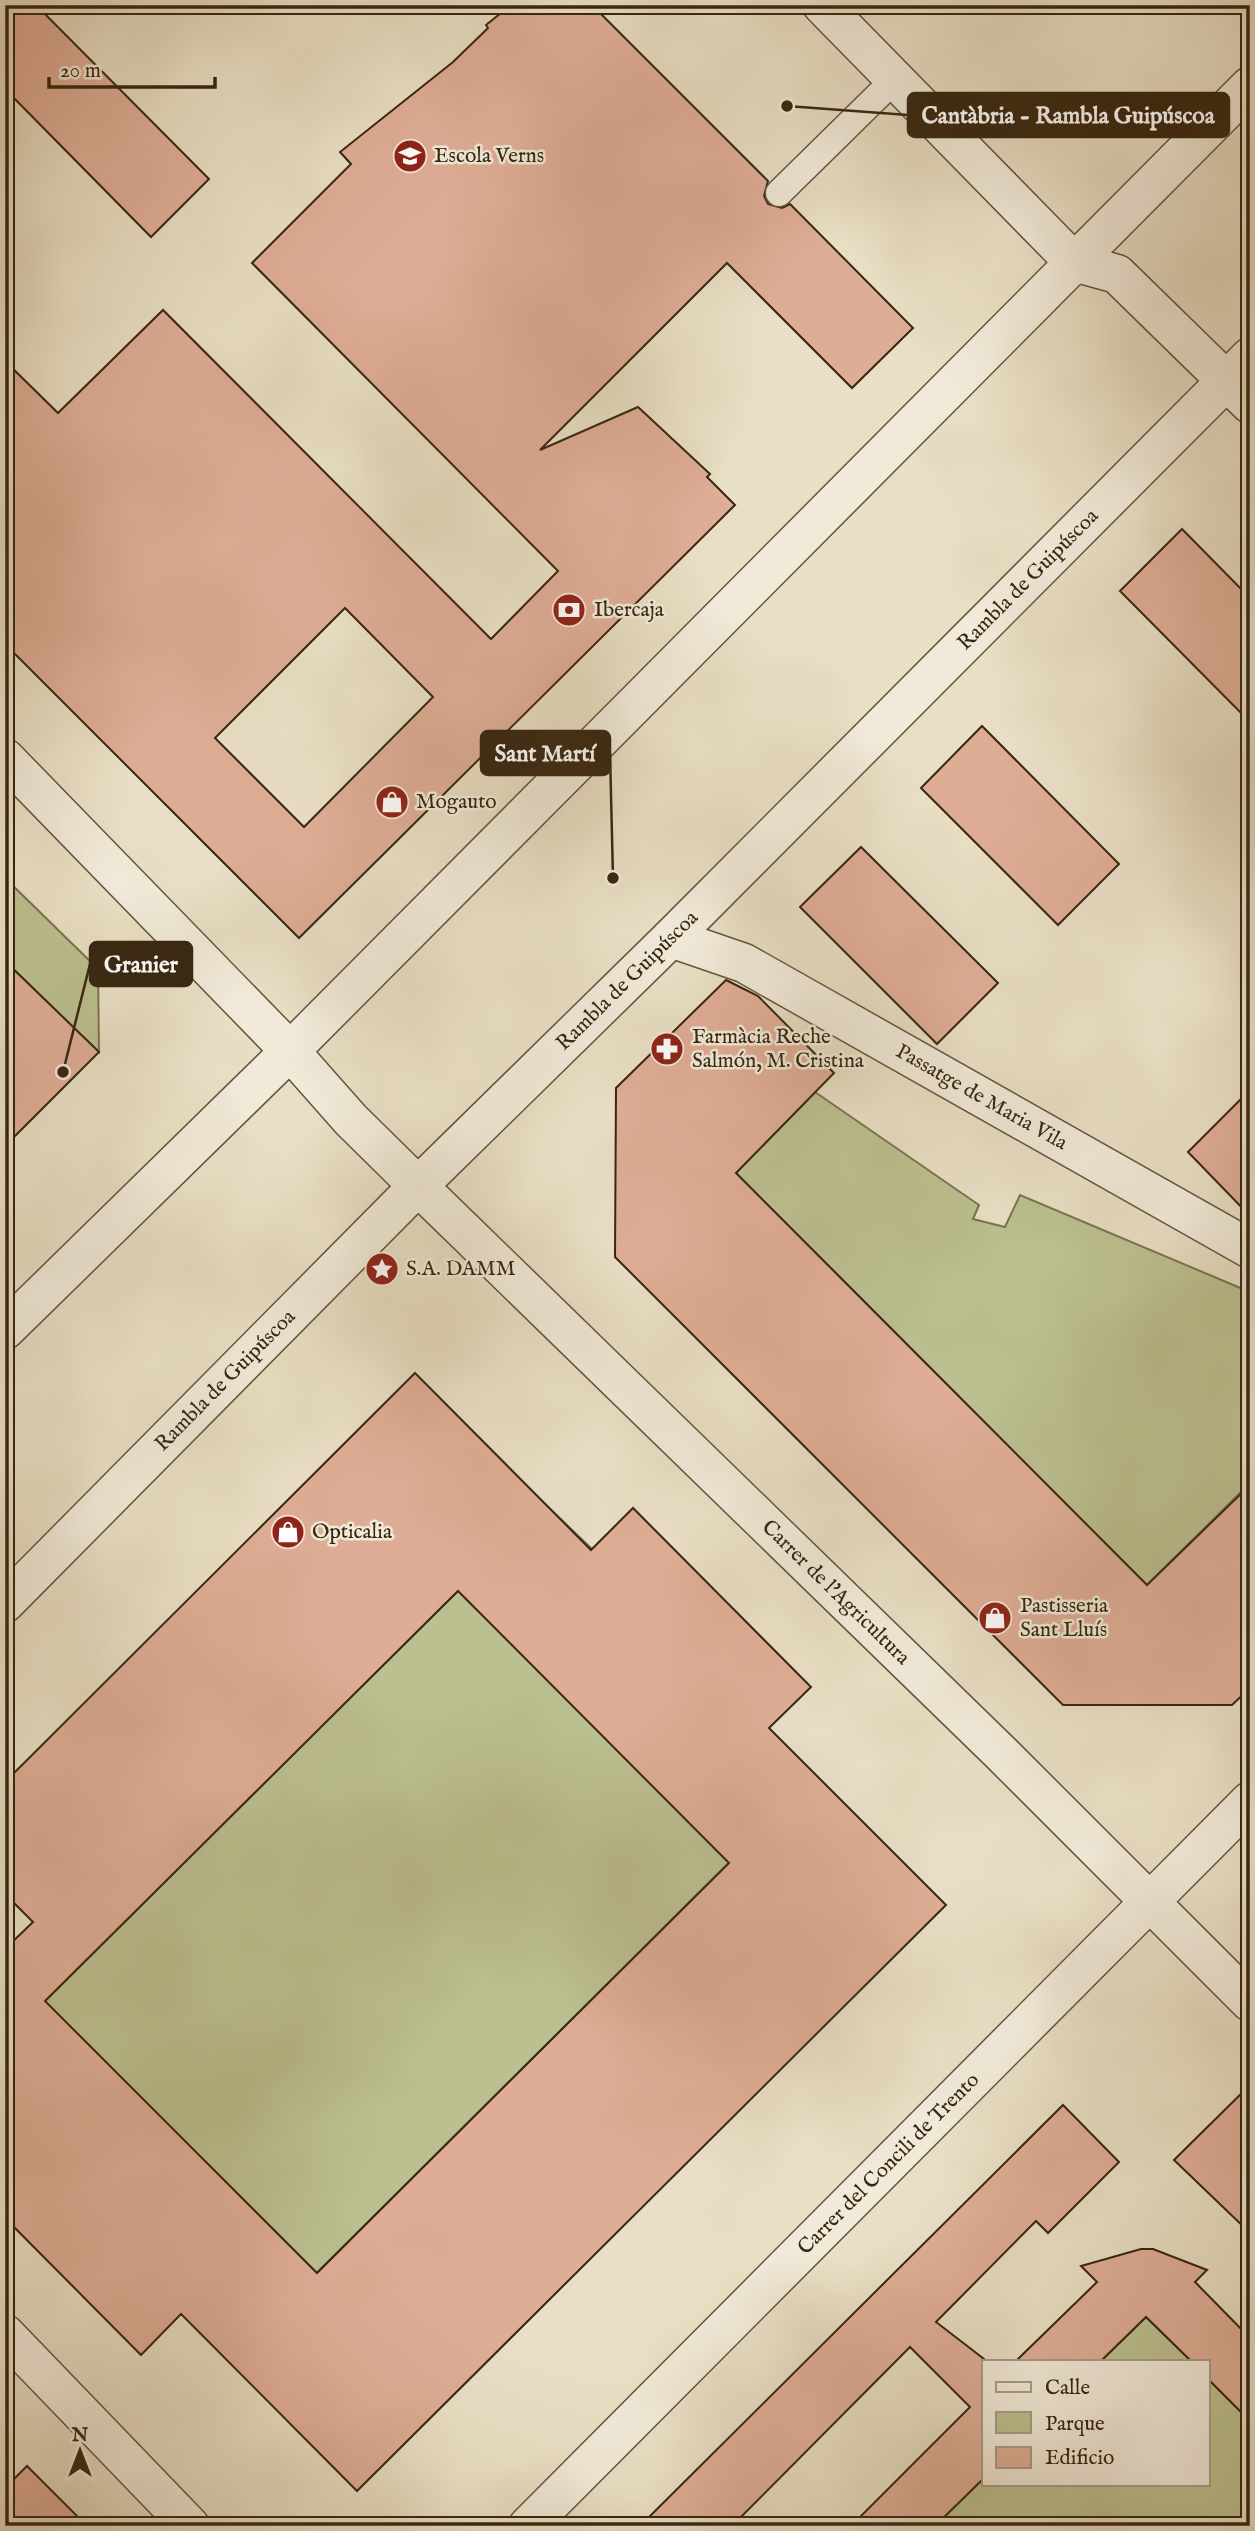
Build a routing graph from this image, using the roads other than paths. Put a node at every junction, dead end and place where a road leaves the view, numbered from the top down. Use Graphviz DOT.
graph roads {
  1 [pos="822,5"];
  2 [pos="895,79"];
  3 [pos="1250,86"];
  4 [pos="779,192"];
  5 [pos="1074,262"];
  6 [pos="1242,380"];
  7 [pos="5,758"];
  8 [pos="671,938"];
  9 [pos="290,1051"];
  10 [pos="418,1186"];
  11 [pos="1250,1249"];
  12 [pos="5,1330"];
  13 [pos="5,1603"];
  14 [pos="1250,1801"];
  15 [pos="1150,1901"];
  16 [pos="1250,2002"];
  17 [pos="5,2334"];
  18 [pos="190,2526"];
  19 [pos="528,2526"];
  1 -- 2 [label="street"];
  2 -- 4 [label="lane"];
  2 -- 5 [label="street"];
  3 -- 5 [label="street"];
  5 -- 6 [label="street"];
  5 -- 9 [label="street"];
  6 -- 8 [label="street, Rambla de Guipúscoa"];
  7 -- 9 [label="street"];
  8 -- 10 [label="street, Rambla de Guipúscoa"];
  8 -- 11 [label="street, Passatge de Maria Vila"];
  9 -- 10 [label="street, Carrer de l'Agricultura"];
  9 -- 12 [label="street"];
  10 -- 13 [label="street, Rambla de Guipúscoa"];
  10 -- 15 [label="street, Carrer de l'Agricultura"];
  14 -- 15 [label="street, Carrer del Concili de Trento"];
  15 -- 16 [label="street, Carrer de l'Agricultura"];
  15 -- 19 [label="street, Carrer del Concili de Trento"];
  17 -- 18 [label="street"];
}
